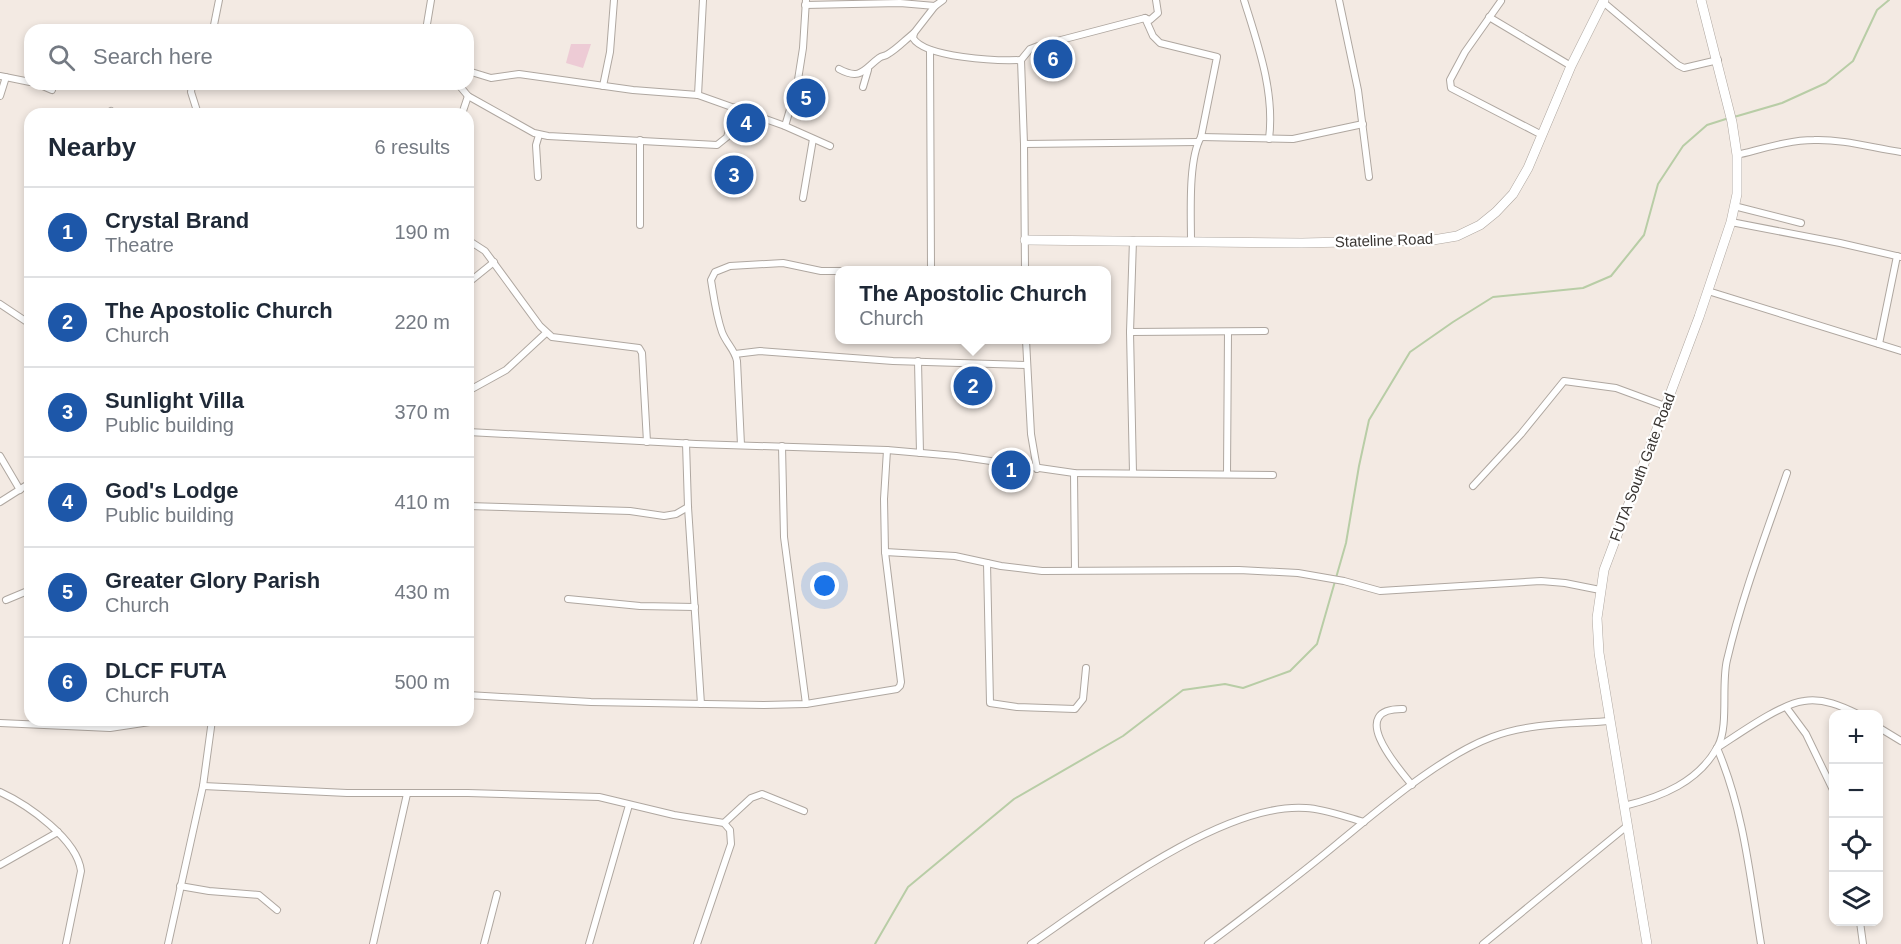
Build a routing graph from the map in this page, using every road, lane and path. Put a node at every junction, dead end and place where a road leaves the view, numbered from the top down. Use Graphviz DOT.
graph roads {
  1 [pos="219,0"];
  2 [pos="431,0"];
  3 [pos="614,0"];
  4 [pos="703,0"];
  5 [pos="943,0"];
  6 [pos="1156,0"];
  7 [pos="1244,0"];
  8 [pos="1347,0"];
  9 [pos="1701,0"];
  10 [pos="1339,1"];
  11 [pos="1501,1"];
  12 [pos="1603,1"];
  13 [pos="806,3"];
  14 [pos="935,6"];
  15 [pos="1489,17"];
  16 [pos="1145,18"];
  17 [pos="214,24"];
  18 [pos="427,24"];
  19 [pos="914,33"];
  20 [pos="930,50"];
  21 [pos="1021,60"];
  22 [pos="1718,60"];
  23 [pos="1571,66"];
  24 [pos="839,69"];
  25 [pos="868,70"];
  26 [pos="474,73"];
  27 [pos="3,76"];
  28 [pos="24,81"];
  29 [pos="603,86"];
  30 [pos="863,87"];
  31 [pos="191,90"];
  32 [pos="463,90"];
  33 [pos="698,95"];
  34 [pos="0,96"];
  35 [pos="468,96"];
  36 [pos="736,107"];
  37 [pos="196,108"];
  38 [pos="464,108"];
  39 [pos="1363,124"];
  40 [pos="785,126"];
  41 [pos="1540,134"];
  42 [pos="539,135"];
  43 [pos="813,139"];
  44 [pos="1199,139"];
  45 [pos="1269,139"];
  46 [pos="640,140"];
  47 [pos="1024,144"];
  48 [pos="830,146"];
  49 [pos="1901,152"];
  50 [pos="1737,155"];
  51 [pos="538,177"];
  52 [pos="1369,177"];
  53 [pos="803,198"];
  54 [pos="1734,206"];
  55 [pos="1731,222"];
  56 [pos="1801,224"];
  57 [pos="640,225"];
  58 [pos="1025,240"];
  59 [pos="1133,240"];
  60 [pos="1191,241"];
  61 [pos="474,244"];
  62 [pos="1899,257"];
  63 [pos="494,262"];
  64 [pos="930,266"];
  65 [pos="1025,266"];
  66 [pos="835,271"];
  67 [pos="474,279"];
  68 [pos="1708,291"];
  69 [pos="0,304"];
  70 [pos="24,320"];
  71 [pos="1265,331"];
  72 [pos="1130,332"];
  73 [pos="1228,332"];
  74 [pos="546,333"];
  75 [pos="1026,344"];
  76 [pos="1879,344"];
  77 [pos="1901,351"];
  78 [pos="735,354"];
  79 [pos="918,361"];
  80 [pos="1027,365"];
  81 [pos="474,388"];
  82 [pos="1665,406"];
  83 [pos="474,432"];
  84 [pos="647,442"];
  85 [pos="687,443"];
  86 [pos="741,445"];
  87 [pos="782,446"];
  88 [pos="887,450"];
  89 [pos="920,453"];
  90 [pos="0,456"];
  91 [pos="1037,469"];
  92 [pos="1787,472"];
  93 [pos="1074,473"];
  94 [pos="1133,473"];
  95 [pos="1227,474"];
  96 [pos="1273,475"];
  97 [pos="1473,486"];
  98 [pos="24,487"];
  99 [pos="20,490"];
  100 [pos="0,502"];
  101 [pos="474,506"];
  102 [pos="688,507"];
  103 [pos="885,552"];
  104 [pos="987,563"];
  105 [pos="1075,570"];
  106 [pos="1600,590"];
  107 [pos="24,592"];
  108 [pos="568,599"];
  109 [pos="6,600"];
  110 [pos="695,607"];
  111 [pos="1086,668"];
  112 [pos="474,694"];
  113 [pos="701,704"];
  114 [pos="806,705"];
  115 [pos="1786,707"];
  116 [pos="1402,709"];
  117 [pos="1850,710"];
  118 [pos="1610,721"];
  119 [pos="0,723"];
  120 [pos="24,724"];
  121 [pos="66,726"];
  122 [pos="124,726"];
  123 [pos="211,726"];
  124 [pos="1883,730"];
  125 [pos="1901,741"];
  126 [pos="1717,748"];
  127 [pos="1829,783"];
  128 [pos="1412,785"];
  129 [pos="203,786"];
  130 [pos="0,792"];
  131 [pos="407,794"];
  132 [pos="629,806"];
  133 [pos="1624,806"];
  134 [pos="804,811"];
  135 [pos="1364,822"];
  136 [pos="724,823"];
  137 [pos="1627,826"];
  138 [pos="58,832"];
  139 [pos="0,866"];
  140 [pos="180,886"];
  141 [pos="497,894"];
  142 [pos="277,910"];
  143 [pos="1861,926"];
  144 [pos="66,944"];
  145 [pos="168,944"];
  146 [pos="373,944"];
  147 [pos="484,944"];
  148 [pos="589,944"];
  149 [pos="697,944"];
  150 [pos="1031,944"];
  151 [pos="1208,944"];
  152 [pos="1483,944"];
  153 [pos="1647,944"];
  154 [pos="1761,944"];
  155 [pos="1863,944"];
  1 -- 17 [label="street"];
  2 -- 18 [label="street"];
  3 -- 29 [label="street"];
  4 -- 33 [label="street"];
  5 -- 14 [label="street"];
  6 -- 16 [label="street"];
  7 -- 45 [label="street"];
  8 -- 10 [label="street"];
  9 -- 22 [label="main road, FUTA South Gate Road"];
  10 -- 39 [label="street"];
  11 -- 15 [label="street"];
  12 -- 22 [label="street"];
  12 -- 23 [label="main road, Stateline Road"];
  13 -- 14 [label="street"];
  13 -- 40 [label="street"];
  14 -- 19 [label="street"];
  15 -- 23 [label="street"];
  15 -- 41 [label="street"];
  16 -- 21 [label="street"];
  16 -- 44 [label="street"];
  19 -- 20 [label="street"];
  19 -- 25 [label="street"];
  20 -- 21 [label="street"];
  20 -- 64 [label="street"];
  21 -- 47 [label="street"];
  22 -- 50 [label="main road, FUTA South Gate Road"];
  23 -- 41 [label="main road, Stateline Road"];
  24 -- 25 [label="street"];
  25 -- 30 [label="street"];
  26 -- 29 [label="street"];
  27 -- 28 [label="street"];
  27 -- 34 [label="street"];
  29 -- 33 [label="street"];
  31 -- 37 [label="street"];
  32 -- 35 [label="street"];
  33 -- 36 [label="street"];
  35 -- 38 [label="street"];
  35 -- 42 [label="street"];
  36 -- 40 [label="street"];
  36 -- 46 [label="street"];
  39 -- 45 [label="street"];
  39 -- 52 [label="street"];
  40 -- 43 [label="street"];
  41 -- 60 [label="main road, Stateline Road"];
  42 -- 46 [label="street"];
  42 -- 51 [label="street"];
  43 -- 48 [label="street"];
  43 -- 53 [label="street"];
  44 -- 45 [label="street"];
  44 -- 47 [label="street"];
  44 -- 60 [label="street"];
  46 -- 57 [label="street"];
  47 -- 58 [label="street"];
  49 -- 50 [label="street"];
  50 -- 54 [label="main road, FUTA South Gate Road"];
  54 -- 55 [label="main road, FUTA South Gate Road"];
  54 -- 56 [label="street"];
  55 -- 62 [label="street"];
  55 -- 68 [label="main road, FUTA South Gate Road"];
  58 -- 59 [label="main road, Stateline Road"];
  58 -- 65 [label="street"];
  59 -- 60 [label="main road, Stateline Road"];
  59 -- 72 [label="street"];
  61 -- 63 [label="street"];
  62 -- 76 [label="street"];
  63 -- 67 [label="street"];
  63 -- 74 [label="street"];
  66 -- 78 [label="street"];
  68 -- 76 [label="street"];
  68 -- 82 [label="main road, FUTA South Gate Road"];
  69 -- 70 [label="street"];
  71 -- 73 [label="street"];
  72 -- 73 [label="street"];
  72 -- 94 [label="street"];
  73 -- 95 [label="street"];
  74 -- 81 [label="street"];
  74 -- 84 [label="street"];
  75 -- 80 [label="street"];
  76 -- 77 [label="street"];
  78 -- 79 [label="street"];
  78 -- 86 [label="street"];
  79 -- 80 [label="street"];
  79 -- 89 [label="street"];
  80 -- 91 [label="street"];
  82 -- 97 [label="street"];
  82 -- 106 [label="main road, FUTA South Gate Road"];
  83 -- 84 [label="street"];
  84 -- 85 [label="street"];
  85 -- 86 [label="street"];
  85 -- 102 [label="street"];
  86 -- 87 [label="street"];
  87 -- 88 [label="street"];
  87 -- 114 [label="street"];
  88 -- 89 [label="street"];
  88 -- 103 [label="street"];
  89 -- 91 [label="street"];
  90 -- 99 [label="street"];
  91 -- 93 [label="street"];
  92 -- 126 [label="street"];
  93 -- 94 [label="street"];
  93 -- 105 [label="street"];
  94 -- 95 [label="street"];
  95 -- 96 [label="street"];
  98 -- 99 [label="street"];
  99 -- 100 [label="street"];
  101 -- 102 [label="street"];
  102 -- 110 [label="street"];
  103 -- 104 [label="street"];
  103 -- 114 [label="street"];
  104 -- 105 [label="street"];
  104 -- 111 [label="street"];
  105 -- 106 [label="street"];
  106 -- 118 [label="main road, FUTA South Gate Road"];
  107 -- 109 [label="street"];
  108 -- 110 [label="street"];
  110 -- 113 [label="street"];
  112 -- 113 [label="street"];
  113 -- 114 [label="street"];
  115 -- 117 [label="street"];
  115 -- 126 [label="street"];
  115 -- 127 [label="street"];
  116 -- 128 [label="street"];
  118 -- 128 [label="street"];
  118 -- 133 [label="main road, FUTA South Gate Road"];
  119 -- 120 [label="street"];
  121 -- 122 [label="street"];
  123 -- 129 [label="street"];
  124 -- 125 [label="street"];
  126 -- 133 [label="street"];
  126 -- 154 [label="street"];
  128 -- 135 [label="street"];
  129 -- 131 [label="street"];
  129 -- 140 [label="street"];
  130 -- 138 [label="street"];
  131 -- 132 [label="street"];
  131 -- 146 [label="street"];
  132 -- 136 [label="street"];
  132 -- 148 [label="street"];
  133 -- 137 [label="main road, FUTA South Gate Road"];
  134 -- 136 [label="street"];
  135 -- 150 [label="street"];
  135 -- 151 [label="street"];
  136 -- 149 [label="street"];
  137 -- 152 [label="street"];
  137 -- 153 [label="main road, FUTA South Gate Road"];
  138 -- 139 [label="street"];
  138 -- 144 [label="street"];
  140 -- 142 [label="street"];
  140 -- 145 [label="street"];
  141 -- 147 [label="street"];
  143 -- 155 [label="street"];
}
